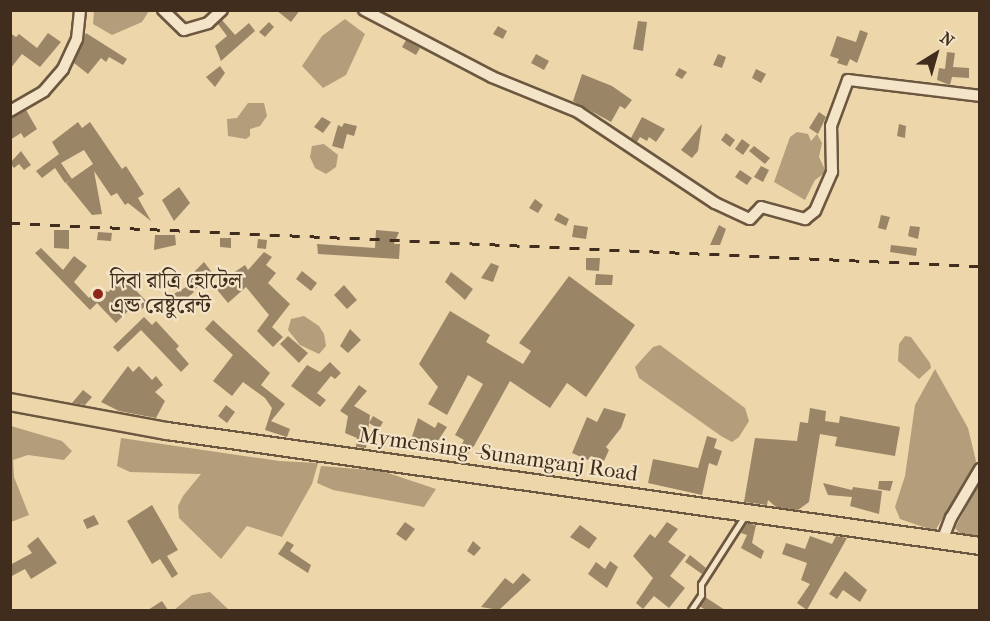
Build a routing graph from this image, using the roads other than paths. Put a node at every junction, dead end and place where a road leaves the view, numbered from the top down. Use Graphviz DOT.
graph roads {
  1 [pos="80,10"];
  2 [pos="163,10"];
  3 [pos="222,10"];
  4 [pos="364,10"];
  5 [pos="980,96"];
  6 [pos="10,111"];
  7 [pos="10,402"];
  8 [pos="980,469"];
  9 [pos="746,513"];
  10 [pos="942,541"];
  11 [pos="980,546"];
  12 [pos="691,610"];
  1 -- 6 [label="street"];
  2 -- 3 [label="street"];
  4 -- 5 [label="street"];
  7 -- 9 [label="main road, Mymensing -Sunamganj Road"];
  8 -- 10 [label="street"];
  9 -- 10 [label="main road, Mymensing -Sunamganj Road"];
  9 -- 12 [label="lane"];
  10 -- 11 [label="main road, Mymensing -Sunamganj Road"];
}
